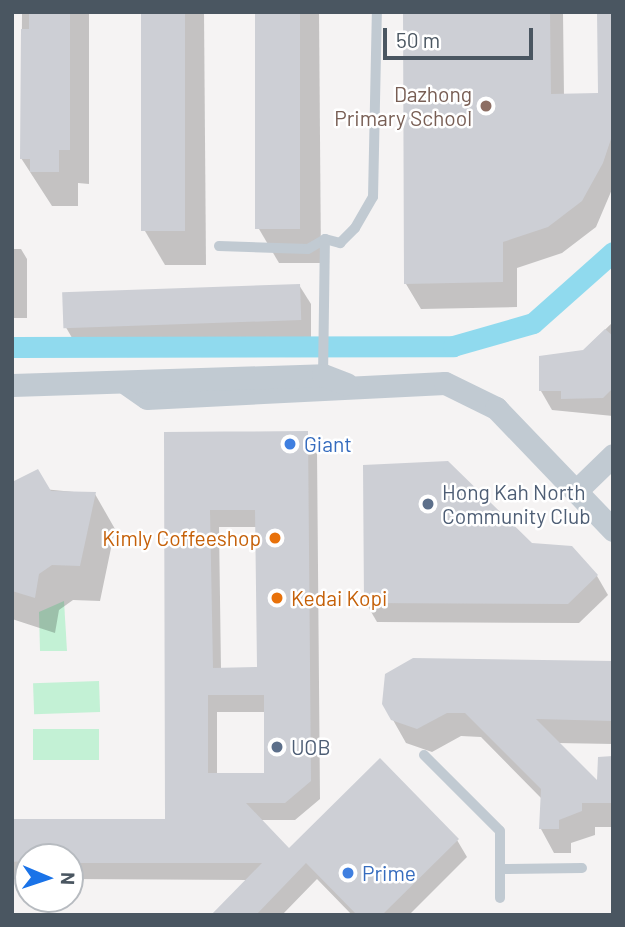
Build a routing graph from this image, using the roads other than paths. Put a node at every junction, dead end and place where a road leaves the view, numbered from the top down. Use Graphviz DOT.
graph roads {
  1 [pos="377,12"];
  2 [pos="325,239"];
  3 [pos="219,246"];
  4 [pos="323,374"];
  5 [pos="12,385"];
  6 [pos="613,455"];
  7 [pos="578,490"];
  8 [pos="613,530"];
  9 [pos="424,755"];
  10 [pos="582,868"];
  11 [pos="500,869"];
  12 [pos="500,898"];
  1 -- 2 [label="lane"];
  2 -- 3 [label="lane"];
  2 -- 4 [label="lane"];
  4 -- 5 [label="street"];
  4 -- 7 [label="street"];
  6 -- 7 [label="street"];
  7 -- 8 [label="street"];
  9 -- 11 [label="lane"];
  10 -- 11 [label="lane"];
  11 -- 12 [label="lane"];
}
